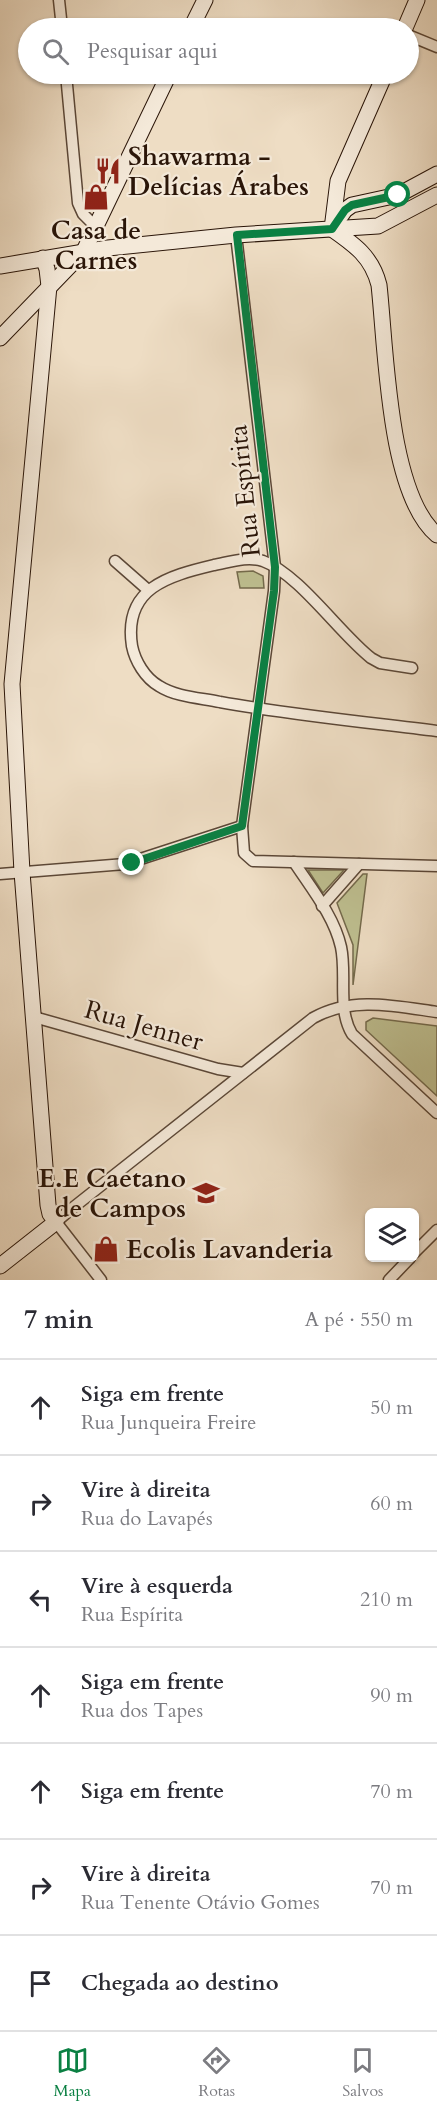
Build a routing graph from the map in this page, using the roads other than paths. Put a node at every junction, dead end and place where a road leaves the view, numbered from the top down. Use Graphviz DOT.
graph roads {
  1 [pos="59,0"];
  2 [pos="205,0"];
  3 [pos="417,0"];
  4 [pos="61,18"];
  5 [pos="196,18"];
  6 [pos="409,18"];
  7 [pos="419,40"];
  8 [pos="437,47"];
  9 [pos="67,84"];
  10 [pos="164,84"];
  11 [pos="381,84"];
  12 [pos="437,174"];
  13 [pos="437,195"];
  14 [pos="94,229"];
  15 [pos="332,229"];
  16 [pos="237,235"];
  17 [pos="108,248"];
  18 [pos="84,251"];
  19 [pos="43,258"];
  20 [pos="0,266"];
  21 [pos="49,286"];
  22 [pos="0,338"];
  23 [pos="437,535"];
  24 [pos="115,561"];
  25 [pos="275,567"];
  26 [pos="148,590"];
  27 [pos="412,668"];
  28 [pos="258,709"];
  29 [pos="437,731"];
  30 [pos="242,826"];
  31 [pos="294,862"];
  32 [pos="359,864"];
  33 [pos="437,866"];
  34 [pos="22,872"];
  35 [pos="0,874"];
  36 [pos="322,906"];
  37 [pos="344,1006"];
  38 [pos="437,1011"];
  39 [pos="34,1017"];
  40 [pos="218,1069"];
  41 [pos="243,1073"];
  42 [pos="221,1090"];
  43 [pos="437,1113"];
  44 [pos="56,1222"];
  45 [pos="437,1230"];
  46 [pos="428,1239"];
  47 [pos="419,1248"];
  48 [pos="437,1248"];
  49 [pos="405,1262"];
  50 [pos="0,1266"];
  51 [pos="101,1280"];
  52 [pos="389,1280"];
  1 -- 4 [label="street"];
  2 -- 5 [label="street"];
  3 -- 6 [label="street"];
  7 -- 8 [label="street"];
  9 -- 14 [label="street"];
  10 -- 14 [label="street"];
  11 -- 15 [label="street"];
  12 -- 15 [label="street"];
  13 -- 15 [label="street"];
  14 -- 17 [label="street"];
  14 -- 18 [label="street"];
  15 -- 16 [label="street"];
  15 -- 23 [label="street"];
  16 -- 17 [label="street"];
  16 -- 25 [label="street, Rua Espírita"];
  17 -- 18 [label="street"];
  18 -- 19 [label="street"];
  18 -- 21 [label="street"];
  19 -- 20 [label="street"];
  19 -- 21 [label="street"];
  21 -- 22 [label="street"];
  21 -- 34 [label="street"];
  24 -- 26 [label="street"];
  25 -- 26 [label="street"];
  25 -- 27 [label="street, Rua Espírita"];
  25 -- 28 [label="street"];
  26 -- 28 [label="street"];
  28 -- 29 [label="street"];
  28 -- 30 [label="street"];
  30 -- 31 [label="street"];
  30 -- 34 [label="street"];
  31 -- 32 [label="street"];
  31 -- 36 [label="street"];
  32 -- 33 [label="street"];
  32 -- 36 [label="street"];
  34 -- 35 [label="street"];
  34 -- 39 [label="street"];
  36 -- 37 [label="street"];
  37 -- 38 [label="street"];
  37 -- 41 [label="street"];
  37 -- 43 [label="street"];
  39 -- 40 [label="street, Rua Jenner"];
  39 -- 44 [label="street"];
  40 -- 41 [label="street, Rua Jenner"];
  40 -- 42 [label="street"];
  41 -- 42 [label="street"];
  42 -- 44 [label="street"];
  44 -- 50 [label="street"];
  44 -- 51 [label="street"];
  45 -- 46 [label="street"];
  46 -- 47 [label="street"];
  46 -- 48 [label="street"];
  49 -- 52 [label="street"];
}
